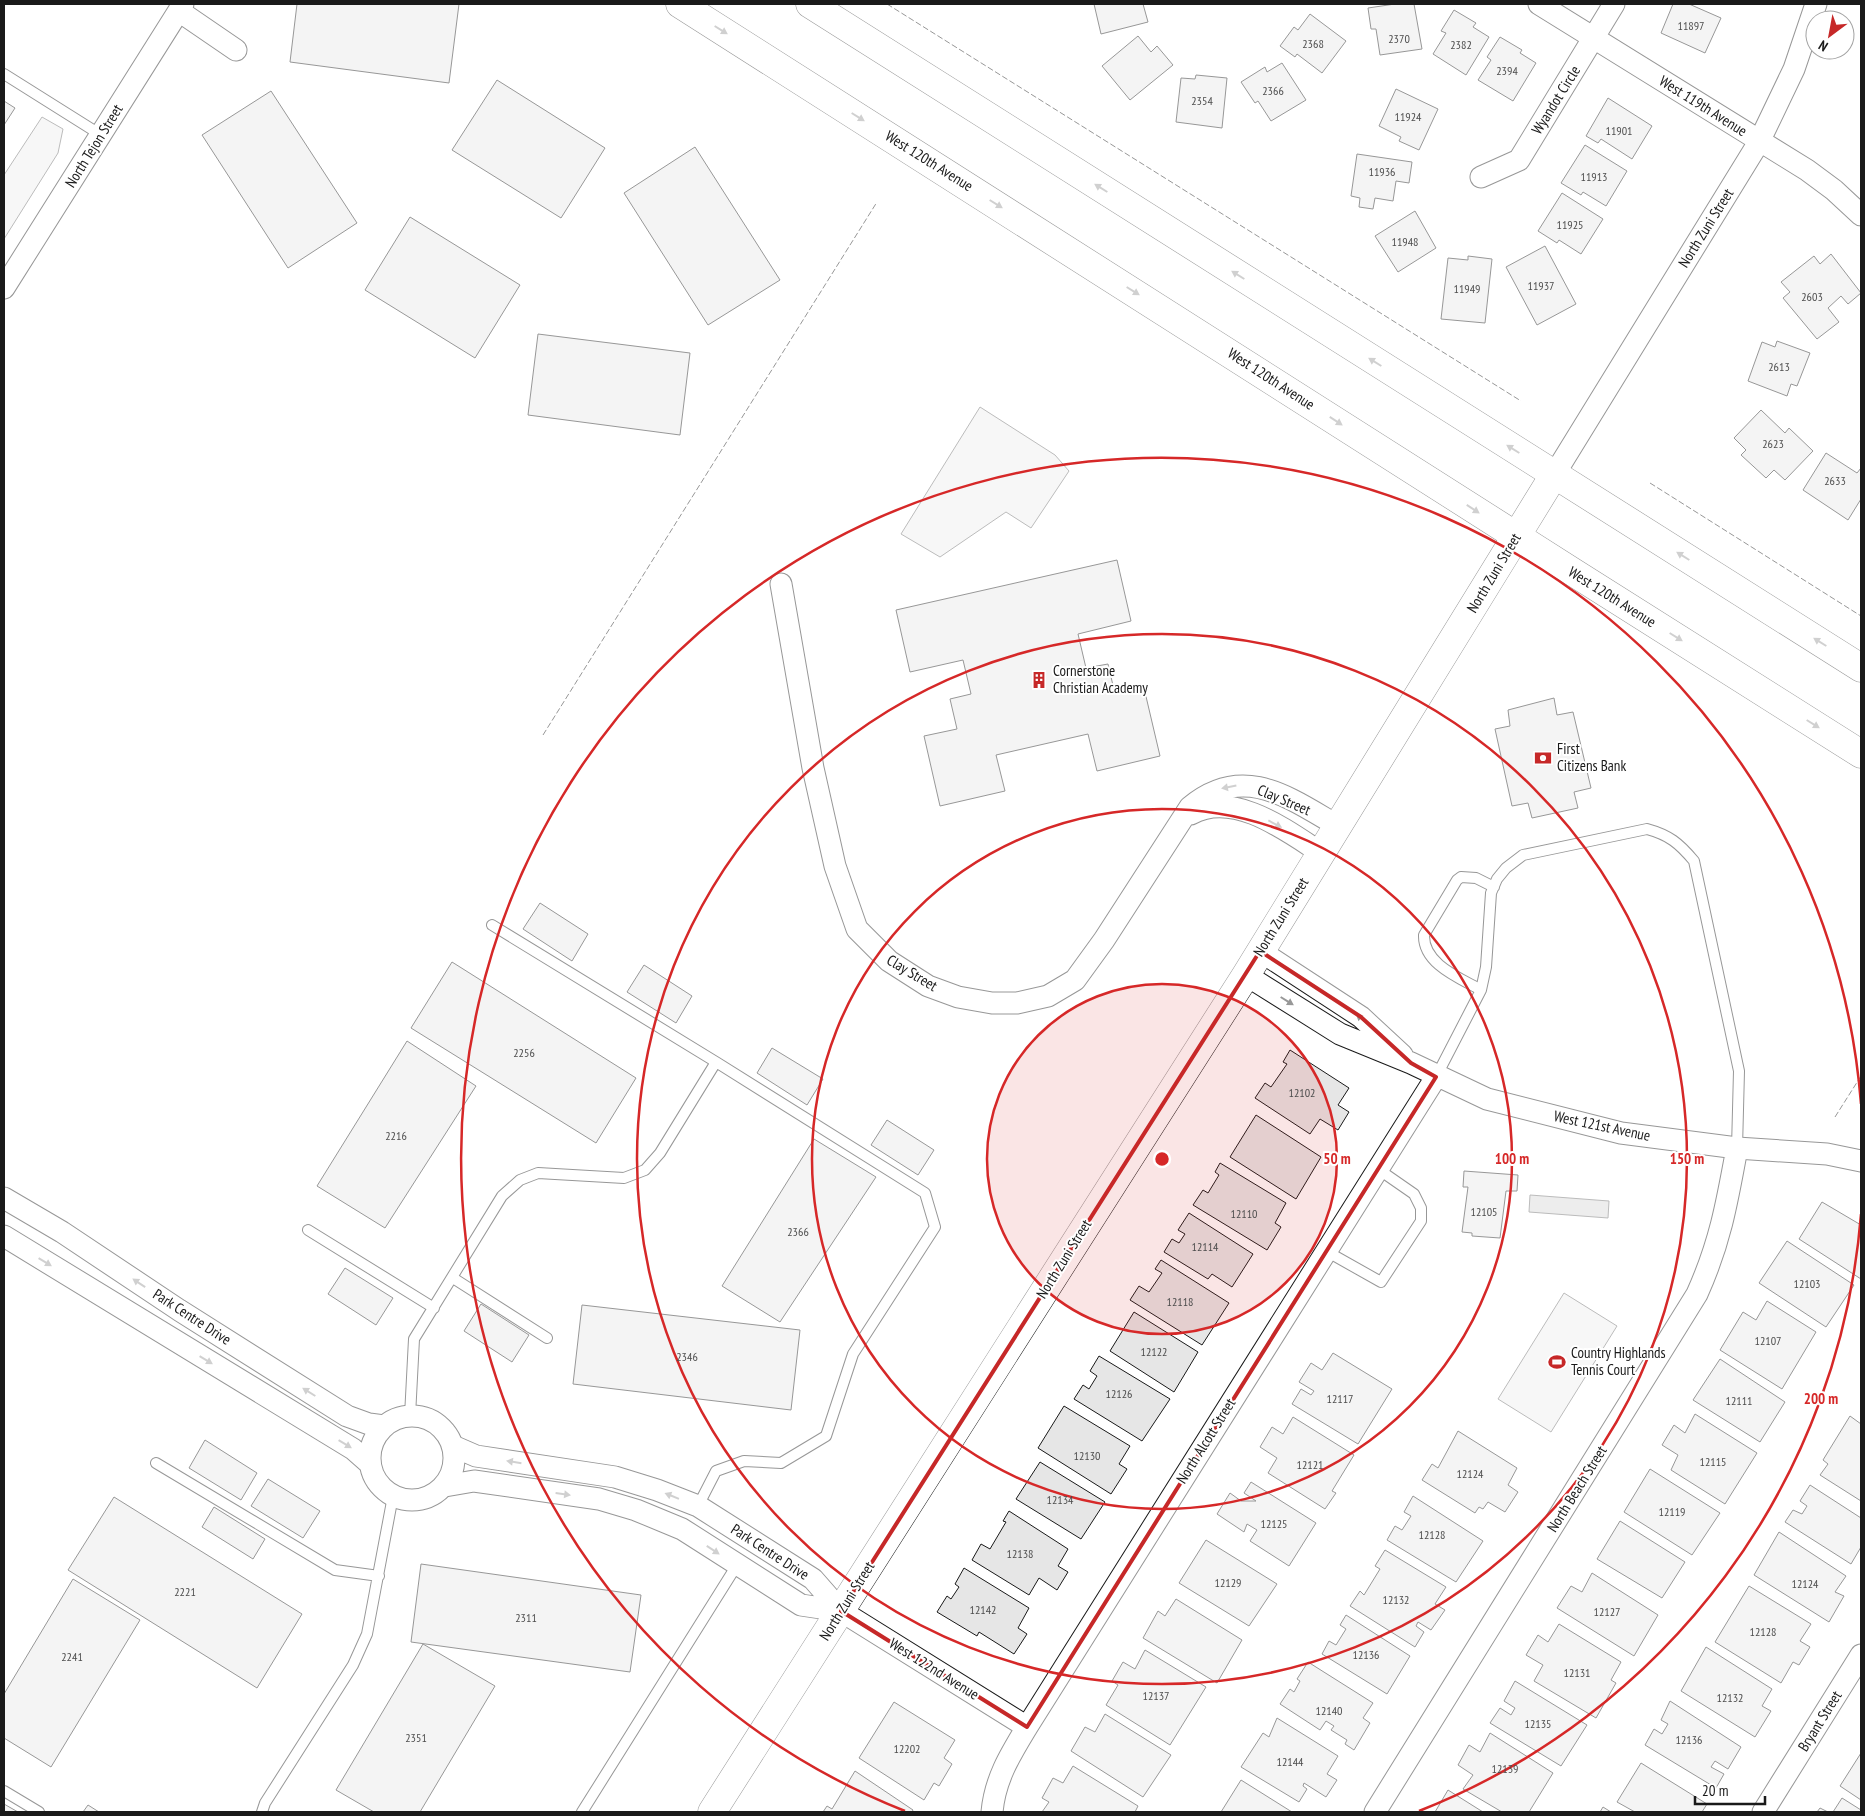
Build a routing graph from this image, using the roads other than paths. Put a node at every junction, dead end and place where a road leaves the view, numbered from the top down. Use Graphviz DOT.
graph roads {
  1 [pos="680,4"];
  2 [pos="810,4"];
  3 [pos="1539,4"];
  4 [pos="1614,4"];
  5 [pos="1816,4"];
  6 [pos="181,8"];
  7 [pos="1594,38"];
  8 [pos="236,50"];
  9 [pos="4,74"];
  10 [pos="101,135"];
  11 [pos="1759,142"];
  12 [pos="1482,176"];
  13 [pos="1861,215"];
  14 [pos="4,288"];
  15 [pos="1554,475"];
  16 [pos="1516,537"];
  17 [pos="781,584"];
  18 [pos="1861,668"];
  19 [pos="1861,754"];
  20 [pos="1180,821"];
  21 [pos="1338,826"];
  22 [pos="1321,853"];
  23 [pos="1494,887"];
  24 [pos="492,925"];
  25 [pos="1260,951"];
  26 [pos="1246,975"];
  27 [pos="1481,990"];
  28 [pos="716,1062"];
  29 [pos="1411,1064"];
  30 [pos="1436,1077"];
  31 [pos="1737,1148"];
  32 [pos="1861,1161"];
  33 [pos="1378,1169"];
  34 [pos="4,1198"];
  35 [pos="308,1230"];
  36 [pos="4,1236"];
  37 [pos="1326,1250"];
  38 [pos="453,1278"];
  39 [pos="434,1308"];
  40 [pos="547,1338"];
  41 [pos="410,1416"];
  42 [pos="384,1426"];
  43 [pos="453,1446"];
  44 [pos="156,1462"];
  45 [pos="370,1464"];
  46 [pos="445,1486"];
  47 [pos="394,1496"];
  48 [pos="698,1506"];
  49 [pos="737,1565"];
  50 [pos="379,1576"];
  51 [pos="841,1611"];
  52 [pos="1861,1655"];
  53 [pos="1027,1728"];
  54 [pos="4,1791"];
  55 [pos="992,1804"];
  56 [pos="39,1812"];
  57 [pos="262,1812"];
  58 [pos="582,1812"];
  59 [pos="712,1812"];
  60 [pos="976,1812"];
  61 [pos="1375,1812"];
  62 [pos="1763,1812"];
  1 -- 16 [label="main road, West 120th Avenue, one-way"];
  15 -- 2 [label="main road, one-way"];
  3 -- 7 [label="street, West 119th Avenue"];
  4 -- 7 [label="street, Wyandot Circle"];
  5 -- 11 [label="street, North Zuni Street"];
  6 -- 8 [label="street"];
  6 -- 10 [label="street, North Tejon Street"];
  7 -- 11 [label="street, West 119th Avenue"];
  7 -- 12 [label="street, Wyandot Circle"];
  9 -- 10 [label="lane"];
  10 -- 14 [label="street, North Tejon Street"];
  11 -- 13 [label="street, West 119th Avenue"];
  11 -- 15 [label="street, North Zuni Street"];
  15 -- 16 [label="main road, North Zuni Street"];
  18 -- 15 [label="main road, one-way"];
  16 -- 19 [label="main road, West 120th Avenue, one-way"];
  16 -- 21 [label="main road, North Zuni Street"];
  17 -- 20 [label="street, Clay Street"];
  21 -- 20 [label="street, Clay Street, one-way"];
  20 -- 22 [label="street, Clay Street, one-way"];
  21 -- 22 [label="main road, North Zuni Street"];
  22 -- 25 [label="main road, North Zuni Street"];
  23 -- 27 [label="lane"];
  23 -- 27 [label="lane"];
  23 -- 31 [label="lane"];
  24 -- 28 [label="lane"];
  25 -- 26 [label="main road, North Zuni Street"];
  29 -- 25 [label="street, West 121st Avenue, one-way"];
  26 -- 29 [label="street, West 121st Avenue, one-way"];
  26 -- 51 [label="main road, North Zuni Street"];
  27 -- 30 [label="lane"];
  28 -- 38 [label="lane"];
  28 -- 48 [label="lane"];
  29 -- 30 [label="street, West 121st Avenue"];
  30 -- 31 [label="street, West 121st Avenue"];
  30 -- 33 [label="street, North Alcott Street"];
  31 -- 32 [label="street, West 121st Avenue"];
  31 -- 61 [label="street, North Beach Street"];
  33 -- 37 [label="street, North Alcott Street"];
  33 -- 37 [label="lane"];
  42 -- 34 [label="street, Park Centre Drive, one-way"];
  35 -- 39 [label="lane"];
  36 -- 45 [label="street, Park Centre Drive, one-way"];
  37 -- 53 [label="street, North Alcott Street"];
  38 -- 39 [label="lane"];
  38 -- 40 [label="lane"];
  39 -- 41 [label="lane"];
  41 -- 42 [label="street"];
  41 -- 43 [label="street"];
  42 -- 45 [label="street"];
  43 -- 46 [label="street"];
  48 -- 43 [label="street, Park Centre Drive, one-way"];
  44 -- 50 [label="lane"];
  45 -- 47 [label="street"];
  46 -- 47 [label="street"];
  46 -- 49 [label="street, Park Centre Drive, one-way"];
  47 -- 50 [label="lane"];
  48 -- 51 [label="street, Park Centre Drive"];
  49 -- 51 [label="street, Park Centre Drive"];
  49 -- 58 [label="lane"];
  50 -- 57 [label="lane"];
  51 -- 53 [label="street, West 122nd Avenue"];
  51 -- 59 [label="main road, North Zuni Street"];
  52 -- 62 [label="street, Bryant Street"];
  53 -- 55 [label="street, North Alcott Street"];
  54 -- 56 [label="lane"];
  55 -- 60 [label="street"];
}
